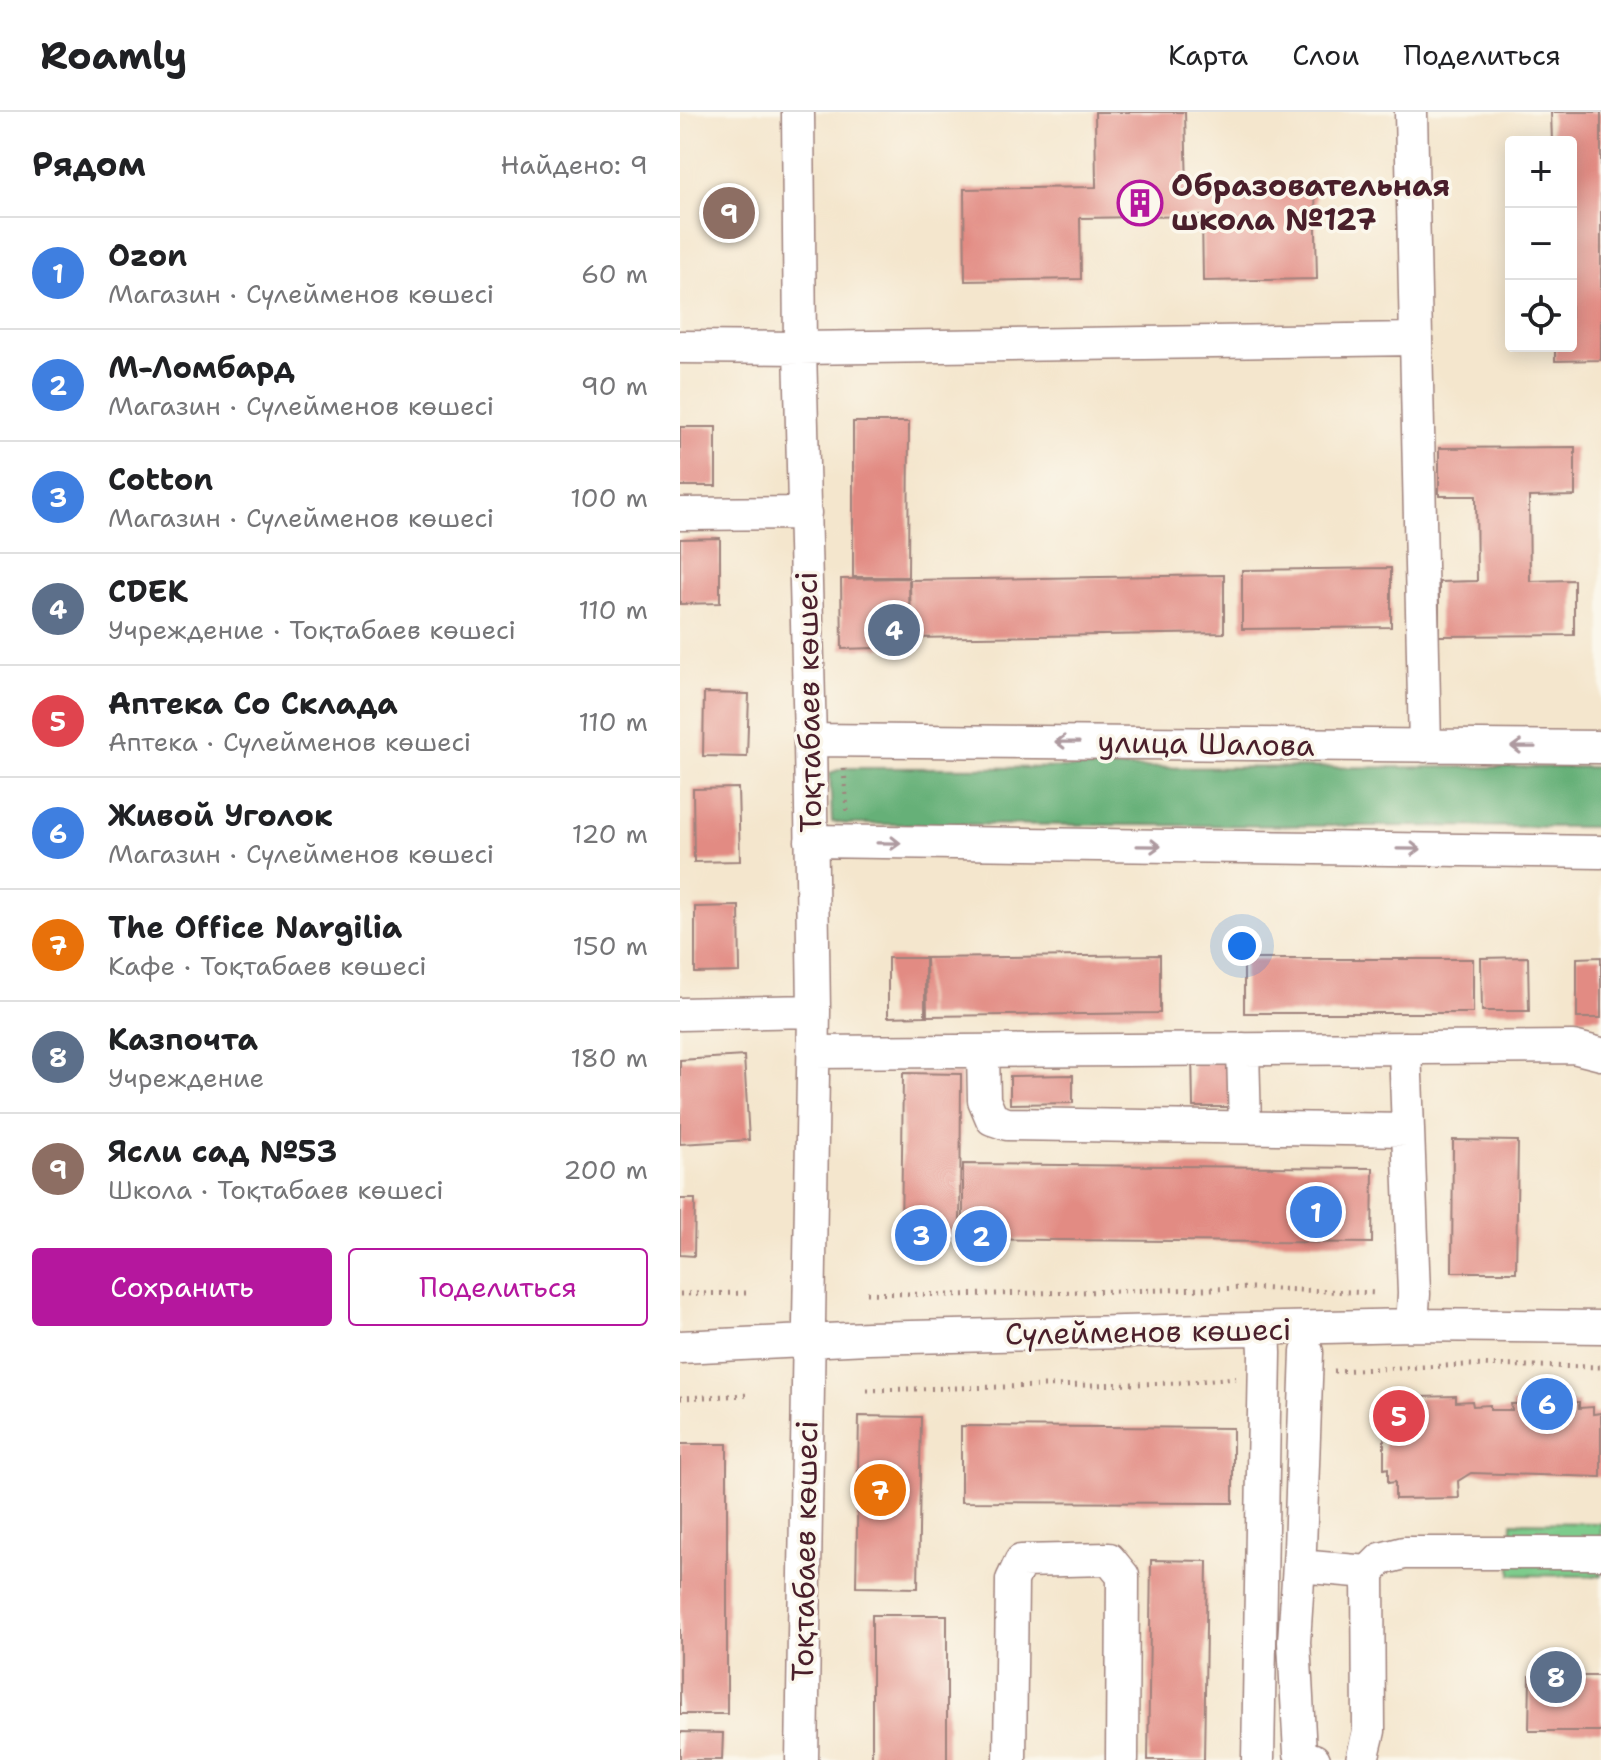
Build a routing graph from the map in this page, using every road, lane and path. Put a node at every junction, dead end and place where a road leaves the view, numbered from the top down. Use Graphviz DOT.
graph roads {
  1 [pos="798,112"];
  2 [pos="1411,112"];
  3 [pos="1416,339"];
  4 [pos="680,347"];
  5 [pos="800,348"];
  6 [pos="805,513"];
  7 [pos="680,514"];
  8 [pos="810,740"];
  9 [pos="1425,746"];
  10 [pos="1601,747"];
  11 [pos="844,768"];
  12 [pos="848,824"];
  13 [pos="811,841"];
  14 [pos="1601,852"];
  15 [pos="814,1011"];
  16 [pos="680,1014"];
  17 [pos="1405,1048"];
  18 [pos="1243,1049"];
  19 [pos="983,1051"];
  20 [pos="814,1052"];
  21 [pos="1601,1054"];
  22 [pos="1245,1127"];
  23 [pos="1408,1130"];
  24 [pos="751,1293"];
  25 [pos="867,1293"];
  26 [pos="680,1294"];
  27 [pos="1413,1310"];
  28 [pos="1601,1327"];
  29 [pos="1264,1329"];
  30 [pos="809,1342"];
  31 [pos="685,1346"];
  32 [pos="1307,1352"];
  33 [pos="750,1395"];
  34 [pos="680,1398"];
  35 [pos="1601,1553"];
  36 [pos="1299,1566"];
  37 [pos="1368,1572"];
  38 [pos="802,1760"];
  39 [pos="1010,1760"];
  40 [pos="1122,1760"];
  41 [pos="1258,1760"];
  42 [pos="1314,1760"];
  43 [pos="1362,1760"];
  1 -- 5 [label="street, Тоқтабаев көшесі"];
  2 -- 3 [label="street"];
  3 -- 5 [label="street"];
  3 -- 9 [label="street"];
  4 -- 5 [label="street"];
  5 -- 6 [label="street, Тоқтабаев көшесі"];
  6 -- 7 [label="street"];
  6 -- 8 [label="street, Тоқтабаев көшесі"];
  9 -- 8 [label="street, улица Шалова, one-way"];
  8 -- 13 [label="street, Тоқтабаев көшесі"];
  10 -- 9 [label="street, улица Шалова, one-way"];
  11 -- 12 [label="path"];
  13 -- 14 [label="street, one-way"];
  13 -- 15 [label="street, Тоқтабаев көшесі"];
  15 -- 16 [label="street"];
  15 -- 20 [label="street, Тоқтабаев көшесі"];
  17 -- 18 [label="street"];
  17 -- 21 [label="street"];
  17 -- 23 [label="street"];
  18 -- 19 [label="street"];
  18 -- 22 [label="street"];
  19 -- 20 [label="street"];
  19 -- 22 [label="street"];
  20 -- 30 [label="street, Тоқтабаев көшесі"];
  22 -- 23 [label="street"];
  23 -- 27 [label="street"];
  24 -- 26 [label="path"];
  25 -- 27 [label="path"];
  27 -- 28 [label="street, Сүлейменов көшесі"];
  27 -- 29 [label="street, Сүлейменов көшесі"];
  29 -- 30 [label="street, Сүлейменов көшесі"];
  29 -- 41 [label="street"];
  30 -- 31 [label="street, Сүлейменов көшесі"];
  30 -- 38 [label="street, Тоқтабаев көшесі"];
  32 -- 36 [label="street"];
  33 -- 34 [label="path"];
  35 -- 37 [label="street"];
  36 -- 37 [label="street"];
  36 -- 42 [label="street"];
  37 -- 43 [label="street"];
  39 -- 40 [label="street"];
}
